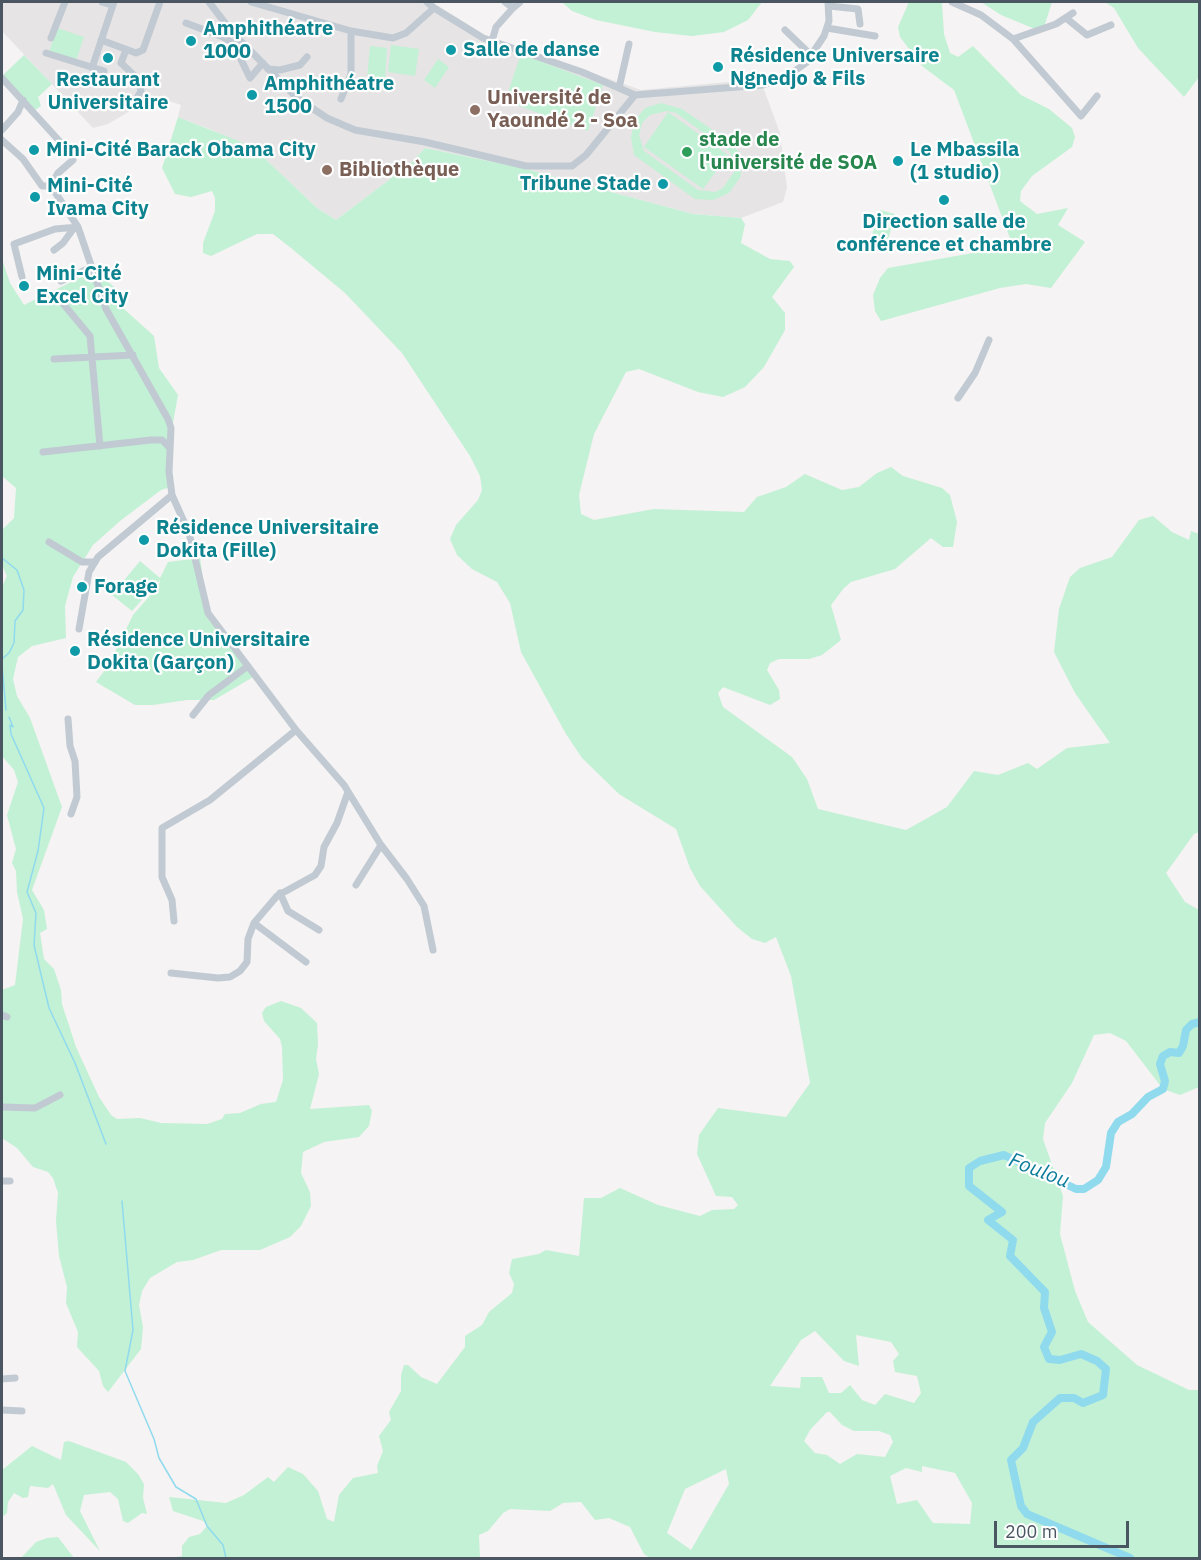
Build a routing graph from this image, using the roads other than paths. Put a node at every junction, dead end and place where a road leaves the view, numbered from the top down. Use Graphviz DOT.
graph roads {
  1 [pos="65,2"];
  2 [pos="102,2"];
  3 [pos="160,2"];
  4 [pos="209,2"];
  5 [pos="251,2"];
  6 [pos="427,2"];
  7 [pos="505,2"];
  8 [pos="520,2"];
  9 [pos="952,2"];
  10 [pos="114,3"];
  11 [pos="266,3"];
  12 [pos="828,4"];
  13 [pos="434,8"];
  14 [pos="513,8"];
  15 [pos="1073,13"];
  16 [pos="1066,18"];
  17 [pos="186,23"];
  18 [pos="860,24"];
  19 [pos="1111,25"];
  20 [pos="827,28"];
  21 [pos="785,30"];
  22 [pos="351,31"];
  23 [pos="875,36"];
  24 [pos="51,38"];
  25 [pos="1013,39"];
  26 [pos="101,40"];
  27 [pos="492,42"];
  28 [pos="629,44"];
  29 [pos="126,50"];
  30 [pos="46,53"];
  31 [pos="811,55"];
  32 [pos="307,57"];
  33 [pos="266,66"];
  34 [pos="92,68"];
  35 [pos="104,71"];
  36 [pos="2,78"];
  37 [pos="620,88"];
  38 [pos="635,95"];
  39 [pos="1097,96"];
  40 [pos="341,99"];
  41 [pos="23,100"];
  42 [pos="127,105"];
  43 [pos="2,127"];
  44 [pos="2,140"];
  45 [pos="63,145"];
  46 [pos="73,160"];
  47 [pos="51,186"];
  48 [pos="76,227"];
  49 [pos="54,250"];
  50 [pos="92,267"];
  51 [pos="22,277"];
  52 [pos="61,281"];
  53 [pos="56,294"];
  54 [pos="989,340"];
  55 [pos="133,355"];
  56 [pos="54,359"];
  57 [pos="91,359"];
  58 [pos="958,399"];
  59 [pos="100,446"];
  60 [pos="169,447"];
  61 [pos="43,452"];
  62 [pos="172,495"];
  63 [pos="49,542"];
  64 [pos="95,562"];
  65 [pos="79,630"];
  66 [pos="248,666"];
  67 [pos="194,715"];
  68 [pos="68,719"];
  69 [pos="296,730"];
  70 [pos="348,792"];
  71 [pos="71,814"];
  72 [pos="381,845"];
  73 [pos="356,885"];
  74 [pos="280,893"];
  75 [pos="174,921"];
  76 [pos="254,923"];
  77 [pos="319,930"];
  78 [pos="432,950"];
  79 [pos="306,962"];
  80 [pos="174,971"];
  81 [pos="60,1095"];
  82 [pos="2,1107"];
  83 [pos="2,1181"];
  84 [pos="10,1181"];
  85 [pos="15,1378"];
  86 [pos="2,1379"];
  87 [pos="2,1410"];
  88 [pos="22,1411"];
  1 -- 24 [label="street"];
  2 -- 10 [label="street"];
  3 -- 29 [label="street"];
  4 -- 33 [label="street"];
  5 -- 11 [label="street"];
  6 -- 13 [label="street"];
  7 -- 14 [label="street"];
  8 -- 14 [label="street"];
  9 -- 25 [label="street"];
  10 -- 26 [label="street"];
  11 -- 22 [label="street"];
  12 -- 18 [label="street"];
  12 -- 20 [label="street"];
  13 -- 22 [label="street"];
  13 -- 27 [label="street"];
  14 -- 27 [label="street"];
  15 -- 16 [label="street"];
  16 -- 19 [label="street"];
  16 -- 25 [label="street"];
  17 -- 33 [label="street"];
  20 -- 23 [label="street"];
  20 -- 31 [label="street"];
  21 -- 31 [label="street"];
  22 -- 40 [label="street"];
  25 -- 39 [label="street"];
  26 -- 29 [label="street"];
  26 -- 34 [label="street"];
  27 -- 37 [label="street"];
  28 -- 37 [label="street"];
  29 -- 42 [label="street"];
  30 -- 34 [label="street"];
  31 -- 38 [label="street"];
  32 -- 33 [label="street"];
  33 -- 38 [label="street"];
  34 -- 35 [label="street"];
  36 -- 41 [label="street"];
  37 -- 38 [label="street"];
  41 -- 43 [label="street"];
  41 -- 45 [label="street"];
  44 -- 47 [label="street"];
  46 -- 47 [label="street"];
  47 -- 48 [label="street"];
  48 -- 49 [label="street"];
  48 -- 50 [label="street"];
  48 -- 51 [label="street"];
  50 -- 52 [label="street"];
  50 -- 55 [label="street"];
  53 -- 57 [label="street"];
  54 -- 58 [label="street"];
  55 -- 57 [label="street"];
  55 -- 60 [label="street"];
  56 -- 57 [label="street"];
  57 -- 59 [label="street"];
  59 -- 60 [label="street"];
  59 -- 61 [label="street"];
  60 -- 62 [label="street"];
  62 -- 64 [label="street"];
  62 -- 66 [label="street"];
  63 -- 64 [label="street"];
  64 -- 65 [label="street"];
  66 -- 67 [label="street"];
  66 -- 69 [label="street"];
  68 -- 71 [label="street"];
  69 -- 70 [label="street"];
  69 -- 75 [label="street"];
  70 -- 72 [label="street"];
  70 -- 74 [label="street"];
  72 -- 73 [label="street"];
  72 -- 78 [label="street"];
  74 -- 76 [label="street"];
  74 -- 77 [label="street"];
  76 -- 79 [label="street"];
  76 -- 80 [label="street"];
  81 -- 82 [label="street"];
  83 -- 84 [label="street"];
  85 -- 86 [label="street"];
  87 -- 88 [label="street"];
}
